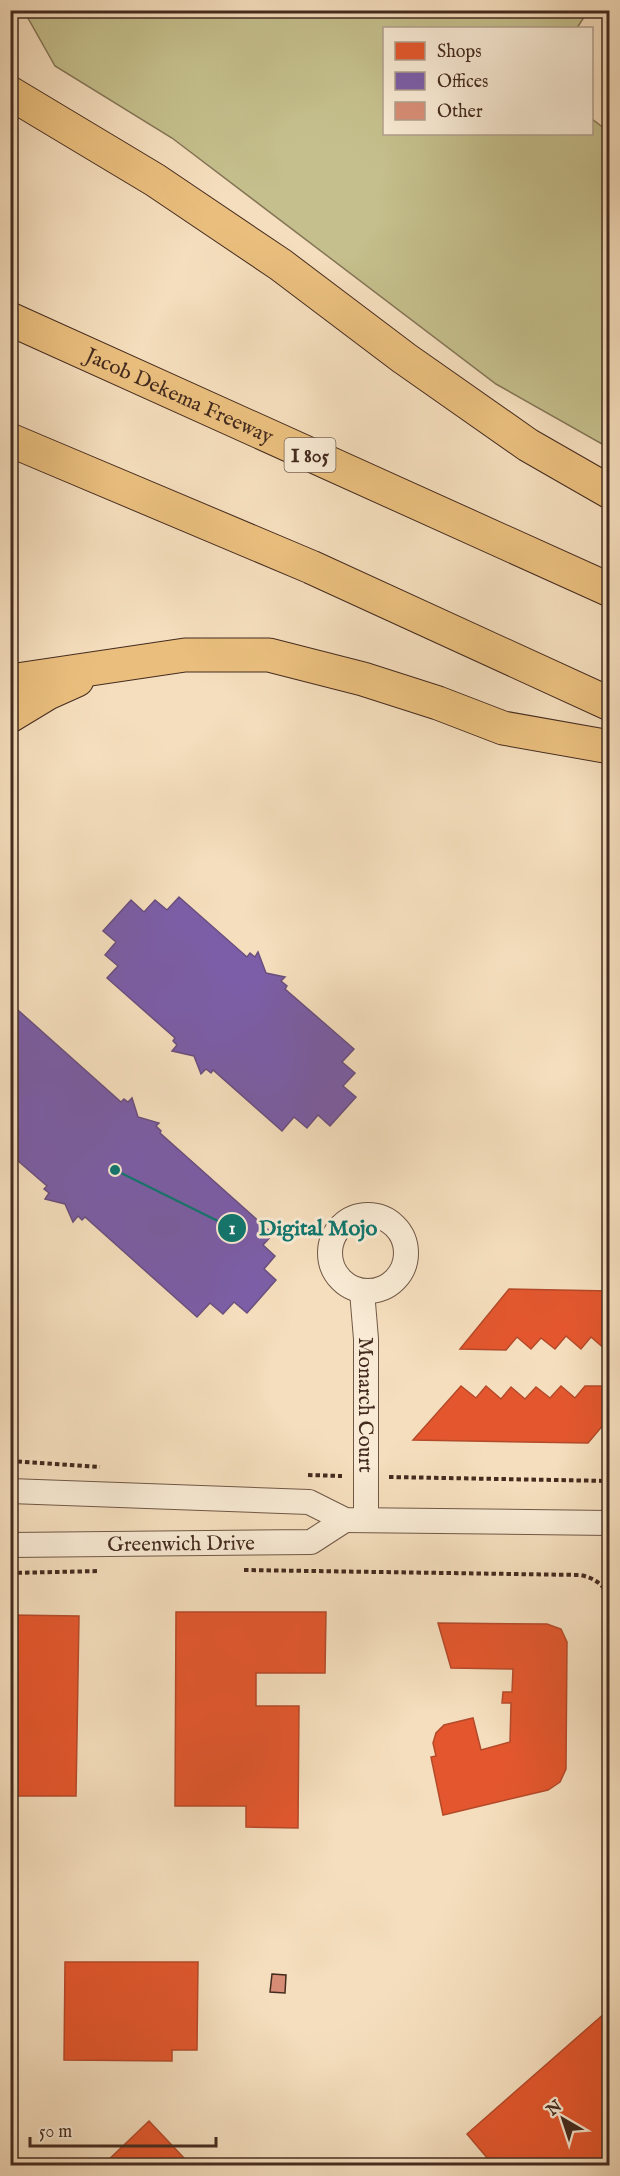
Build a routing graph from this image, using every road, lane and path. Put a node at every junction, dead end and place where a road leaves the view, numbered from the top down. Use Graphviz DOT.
graph roads {
  1 [pos="10,93"];
  2 [pos="10,319"];
  3 [pos="10,440"];
  4 [pos="609,492"];
  5 [pos="609,590"];
  6 [pos="120,663"];
  7 [pos="10,681"];
  8 [pos="609,704"];
  9 [pos="10,716"];
  10 [pos="609,747"];
  11 [pos="362,1291"];
  12 [pos="10,1461"];
  13 [pos="101,1468"];
  14 [pos="296,1475"];
  15 [pos="366,1476"];
  16 [pos="609,1481"];
  17 [pos="10,1491"];
  18 [pos="355,1520"];
  19 [pos="609,1523"];
  20 [pos="10,1545"];
  21 [pos="235,1569"];
  22 [pos="109,1570"];
  23 [pos="10,1573"];
  24 [pos="609,1600"];
  1 -- 4 [label="highway"];
  2 -- 5 [label="highway, Jacob Dekema Freeway / I 805"];
  3 -- 8 [label="highway"];
  6 -- 7 [label="highway"];
  6 -- 9 [label="highway"];
  6 -- 10 [label="highway"];
  11 -- 15 [label="street, Monarch Court"];
  12 -- 13 [label="path"];
  14 -- 15 [label="path"];
  15 -- 16 [label="path"];
  15 -- 18 [label="street, Monarch Court"];
  17 -- 18 [label="street, Greenwich Drive"];
  18 -- 19 [label="street, Greenwich Drive"];
  18 -- 20 [label="street, Greenwich Drive"];
  21 -- 24 [label="path"];
  22 -- 23 [label="path"];
}
